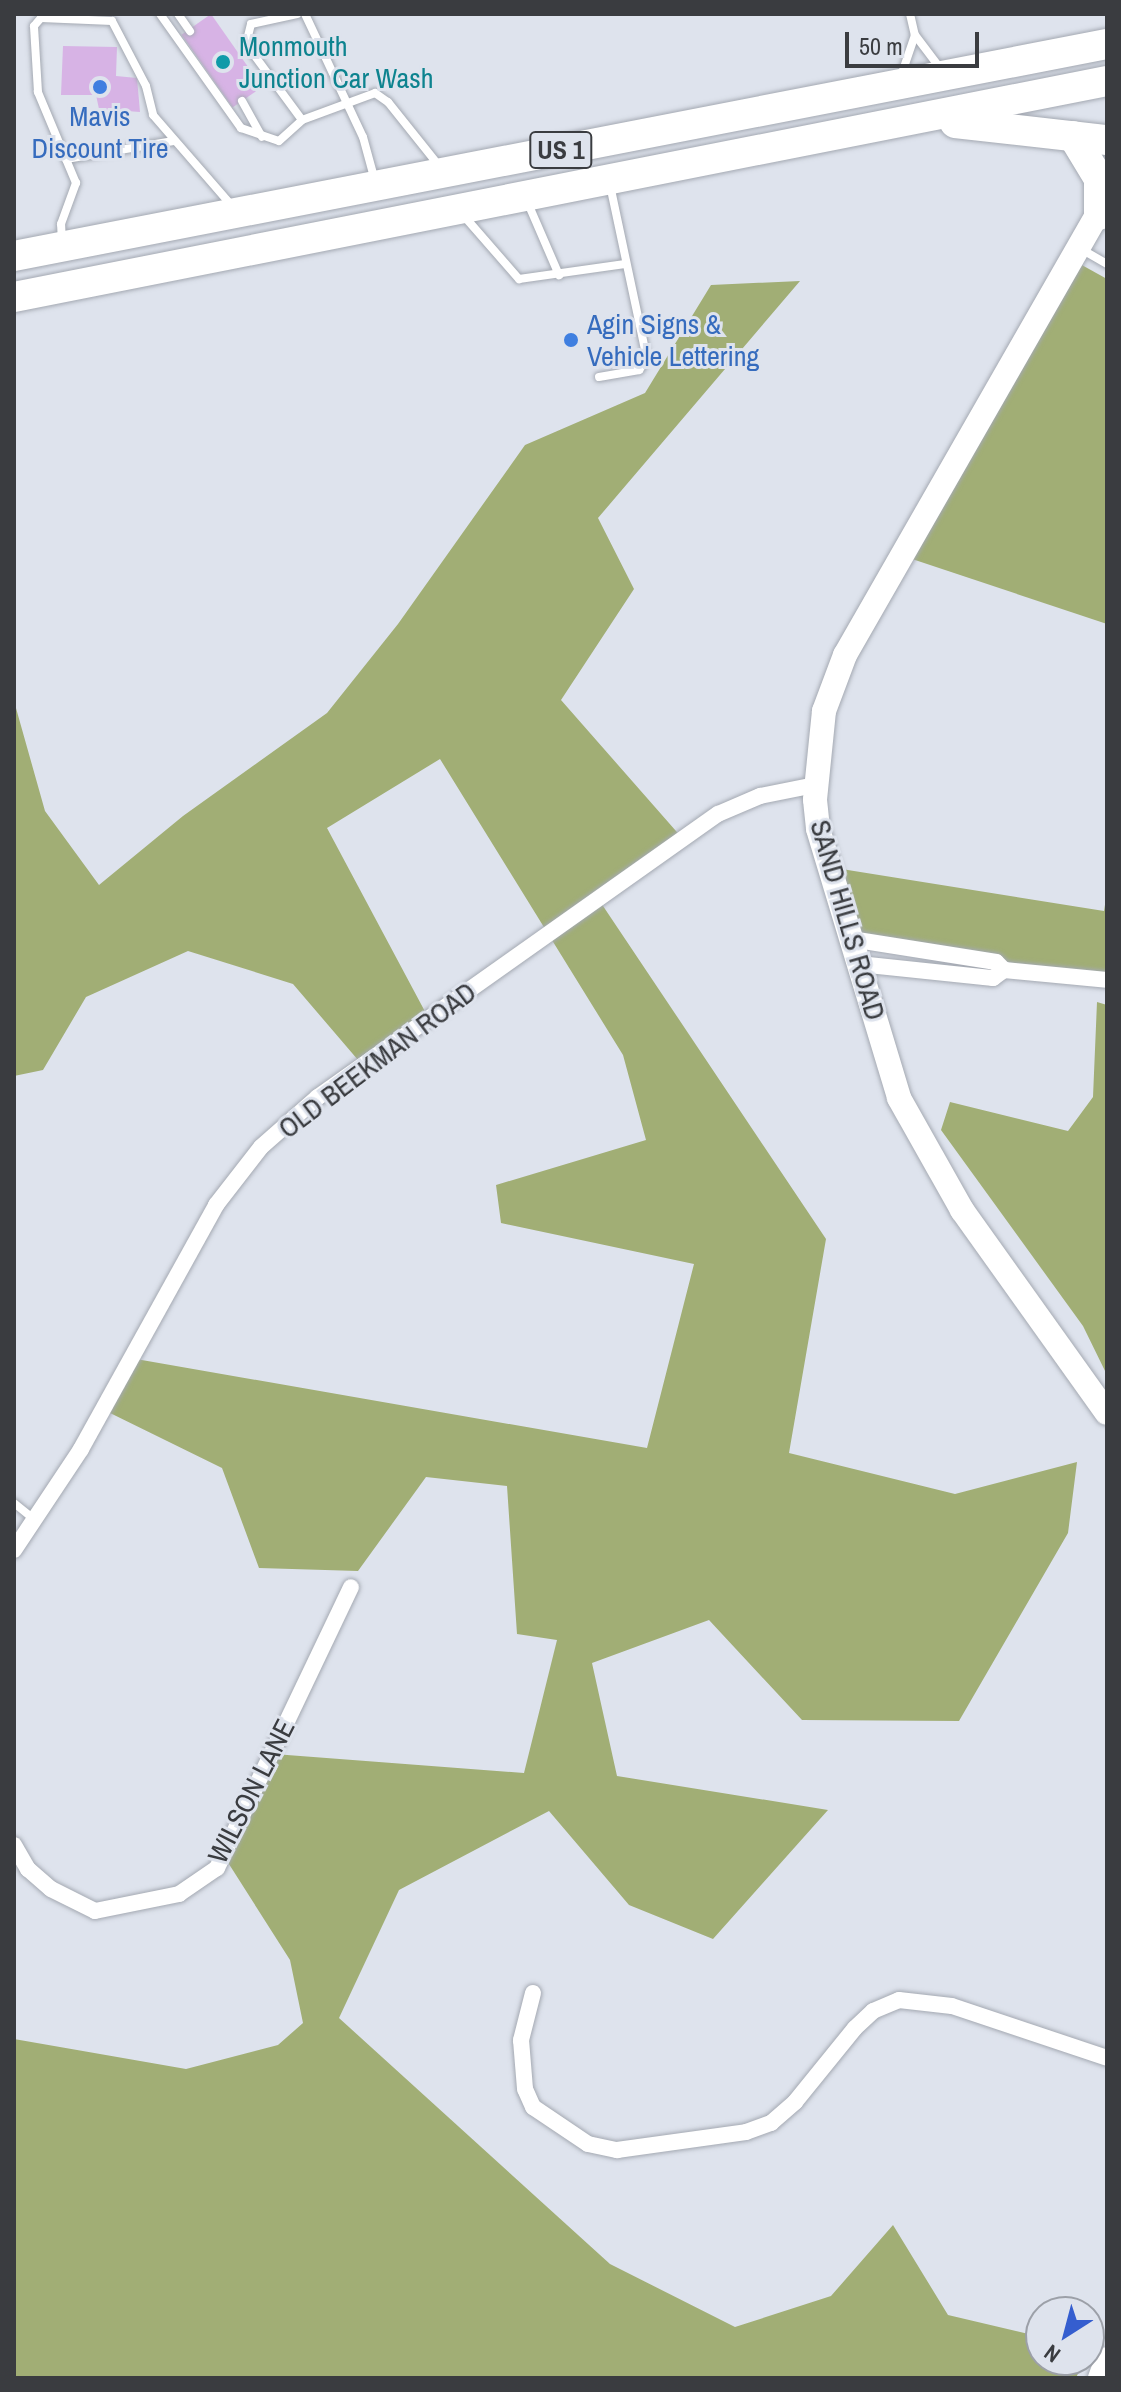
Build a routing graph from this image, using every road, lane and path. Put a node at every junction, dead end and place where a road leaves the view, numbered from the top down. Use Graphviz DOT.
graph roads {
  1 [pos="160,14"];
  2 [pos="178,14"];
  3 [pos="297,14"];
  4 [pos="305,14"];
  5 [pos="910,14"];
  6 [pos="190,31"];
  7 [pos="915,35"];
  8 [pos="1107,44"];
  9 [pos="945,75"];
  10 [pos="1107,81"];
  11 [pos="898,85"];
  12 [pos="242,101"];
  13 [pos="345,105"];
  14 [pos="302,120"];
  15 [pos="893,124"];
  16 [pos="1073,136"];
  17 [pos="262,137"];
  18 [pos="1107,140"];
  19 [pos="174,141"];
  20 [pos="66,159"];
  21 [pos="444,173"];
  22 [pos="609,180"];
  23 [pos="377,186"];
  24 [pos="526,196"];
  25 [pos="1103,206"];
  26 [pos="458,210"];
  27 [pos="237,213"];
  28 [pos="62,247"];
  29 [pos="1080,248"];
  30 [pos="14,256"];
  31 [pos="625,264"];
  32 [pos="1107,264"];
  33 [pos="559,275"];
  34 [pos="14,297"];
  35 [pos="599,377"];
  36 [pos="815,785"];
  37 [pos="851,939"];
  38 [pos="859,964"];
  39 [pos="1004,970"];
  40 [pos="1107,980"];
  41 [pos="1107,1413"];
  42 [pos="14,1503"];
  43 [pos="34,1519"];
  44 [pos="14,1550"];
  45 [pos="351,1587"];
  46 [pos="14,1845"];
  47 [pos="533,1993"];
  48 [pos="1107,2058"];
  49 [pos="1107,2359"];
  50 [pos="1100,2378"];
  1 -- 17 [label="lane"];
  2 -- 6 [label="lane"];
  3 -- 14 [label="lane"];
  4 -- 13 [label="lane"];
  5 -- 7 [label="lane"];
  7 -- 9 [label="lane"];
  7 -- 11 [label="lane"];
  8 -- 9 [label="highway, US 1"];
  9 -- 11 [label="highway, US 1"];
  10 -- 15 [label="highway, US 1"];
  11 -- 21 [label="highway, US 1"];
  12 -- 17 [label="lane"];
  13 -- 14 [label="lane"];
  13 -- 21 [label="lane"];
  13 -- 23 [label="lane"];
  14 -- 17 [label="lane"];
  15 -- 16 [label="highway"];
  15 -- 22 [label="highway, US 1"];
  16 -- 18 [label="highway"];
  16 -- 25 [label="highway"];
  19 -- 20 [label="lane"];
  19 -- 20 [label="lane"];
  19 -- 27 [label="lane"];
  20 -- 28 [label="lane"];
  21 -- 23 [label="highway, US 1"];
  22 -- 24 [label="highway, US 1"];
  22 -- 31 [label="lane"];
  23 -- 27 [label="highway, US 1"];
  24 -- 26 [label="highway, US 1"];
  24 -- 33 [label="lane"];
  25 -- 29 [label="street, SAND HILLS ROAD"];
  26 -- 33 [label="lane"];
  26 -- 34 [label="highway, US 1"];
  27 -- 28 [label="highway, US 1"];
  28 -- 30 [label="highway, US 1"];
  29 -- 32 [label="lane"];
  29 -- 36 [label="street, SAND HILLS ROAD"];
  31 -- 33 [label="lane"];
  31 -- 35 [label="lane"];
  36 -- 37 [label="street, SAND HILLS ROAD"];
  36 -- 43 [label="street, OLD BEEKMAN ROAD"];
  37 -- 38 [label="street, SAND HILLS ROAD"];
  37 -- 39 [label="street"];
  38 -- 39 [label="street"];
  38 -- 41 [label="street, SAND HILLS ROAD"];
  39 -- 40 [label="street"];
  42 -- 43 [label="lane"];
  43 -- 44 [label="street, OLD BEEKMAN ROAD"];
  45 -- 46 [label="street, WILSON LANE"];
  47 -- 48 [label="street"];
  49 -- 50 [label="street"];
}
